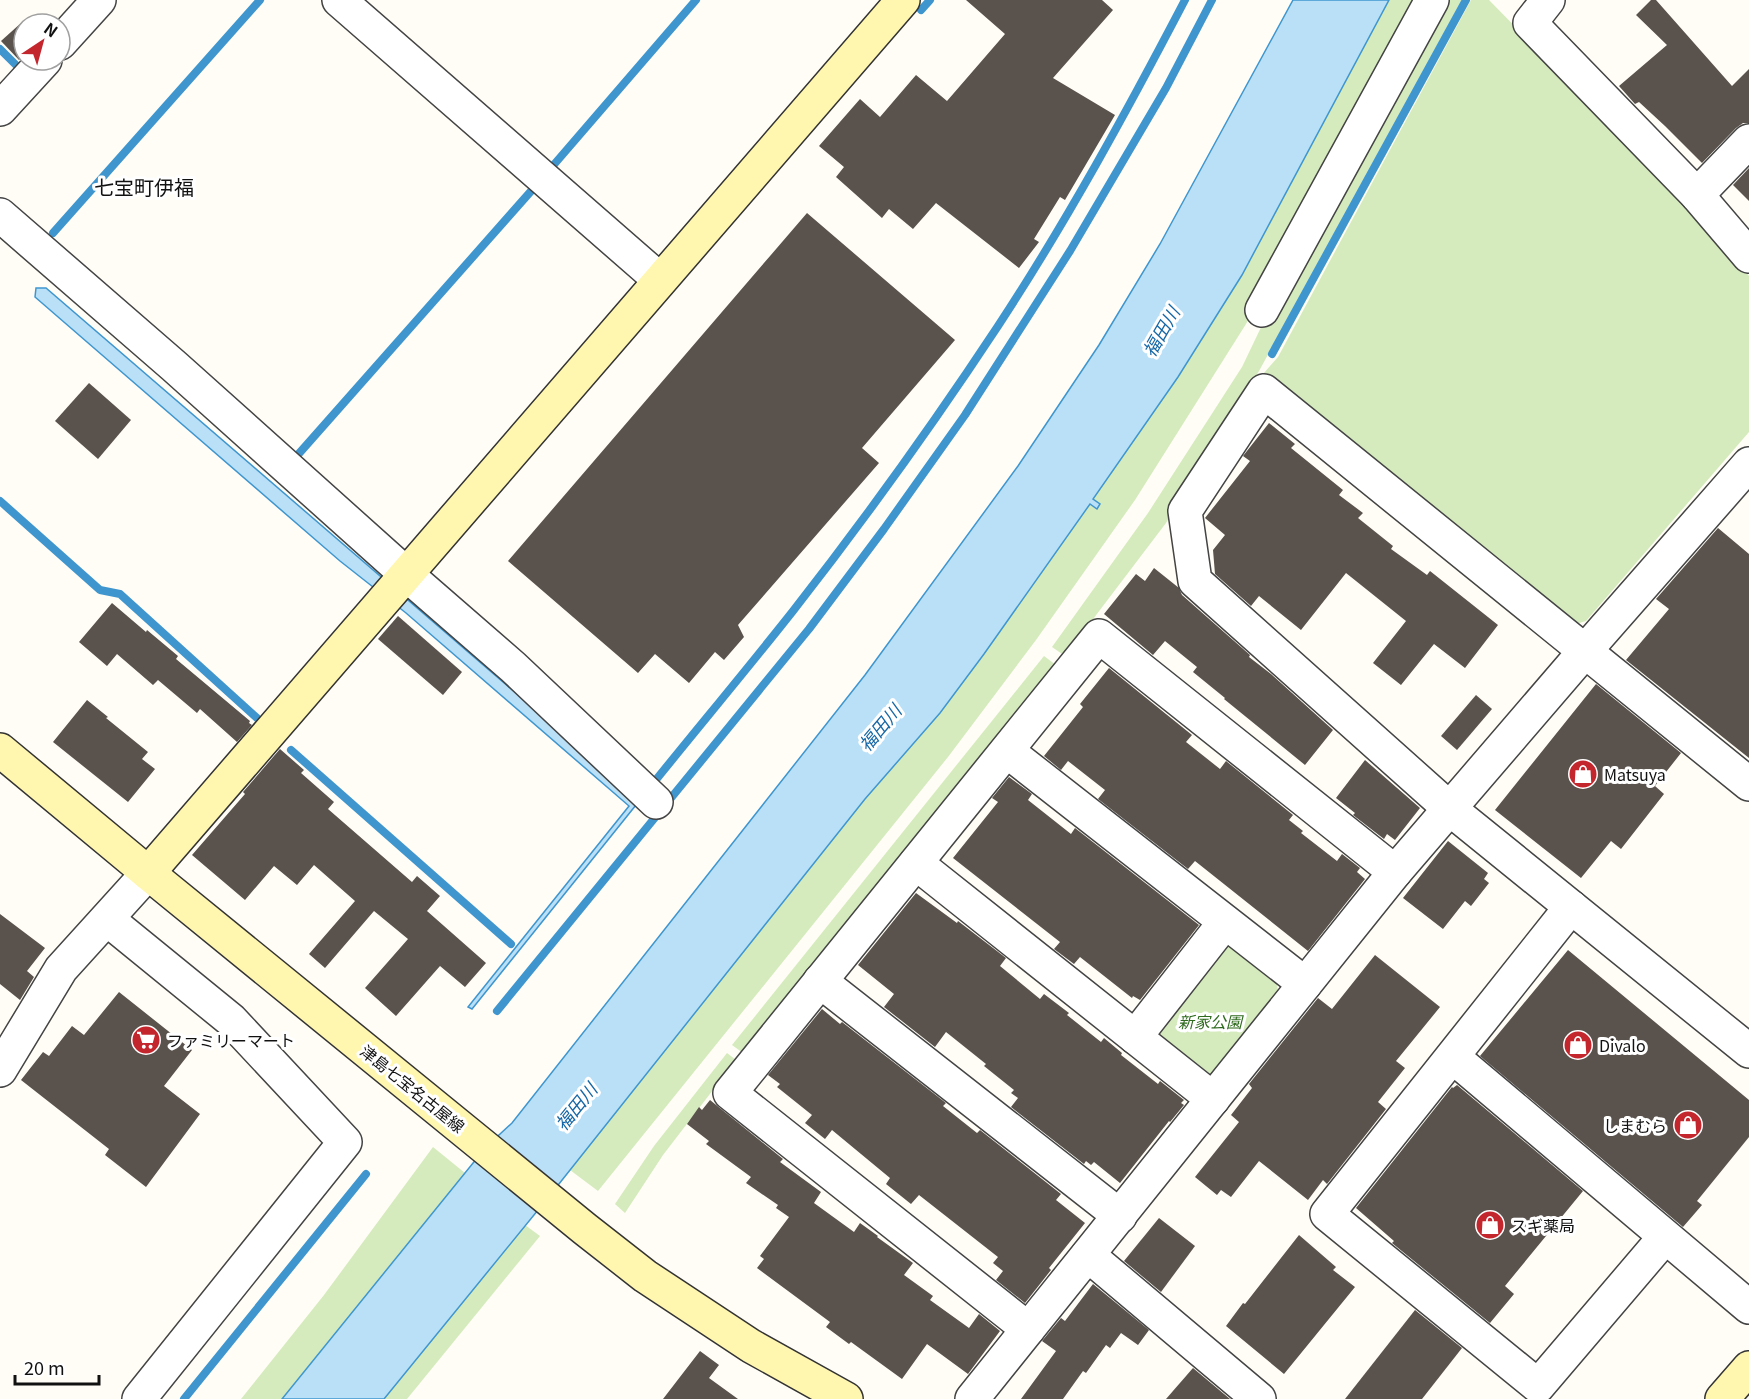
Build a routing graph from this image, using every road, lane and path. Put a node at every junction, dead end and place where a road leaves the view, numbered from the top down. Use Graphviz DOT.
graph roads {
  1 [pos="99,0"];
  2 [pos="339,0"];
  3 [pos="903,0"];
  4 [pos="1432,0"];
  5 [pos="1548,0"];
  6 [pos="72,30"];
  7 [pos="34,72"];
  8 [pos="0,109"];
  9 [pos="1749,141"];
  10 [pos="1697,195"];
  11 [pos="0,215"];
  12 [pos="1749,256"];
  13 [pos="660,280"];
  14 [pos="1262,310"];
  15 [pos="1743,483"];
  16 [pos="396,586"];
  17 [pos="1585,651"];
  18 [pos="0,750"];
  19 [pos="1006,751"];
  20 [pos="1749,784"];
  21 [pos="656,802"];
  22 [pos="1450,809"];
  23 [pos="916,863"];
  24 [pos="1395,872"];
  25 [pos="148,873"];
  26 [pos="1571,907"];
  27 [pos="107,919"];
  28 [pos="1225,921"];
  29 [pos="820,981"];
  30 [pos="1305,984"];
  31 [pos="1135,1037"];
  32 [pos="1749,1051"];
  33 [pos="1452,1057"];
  34 [pos="0,1070"];
  35 [pos="1213,1099"];
  36 [pos="1120,1216"];
  37 [pos="1665,1237"];
  38 [pos="1088,1255"];
  39 [pos="1749,1307"];
  40 [pos="1028,1329"];
  41 [pos="1749,1368"];
  42 [pos="139,1399"];
  43 [pos="846,1399"];
  44 [pos="972,1399"];
  45 [pos="1259,1399"];
  46 [pos="1722,1399"];
  1 -- 6 [label="street"];
  2 -- 13 [label="street"];
  3 -- 13 [label="street"];
  4 -- 14 [label="street"];
  5 -- 10 [label="street"];
  7 -- 8 [label="street"];
  9 -- 10 [label="street"];
  10 -- 12 [label="street"];
  11 -- 16 [label="street"];
  13 -- 16 [label="street"];
  15 -- 17 [label="street"];
  16 -- 21 [label="street"];
  16 -- 25 [label="street"];
  17 -- 20 [label="street"];
  17 -- 22 [label="street"];
  17 -- 22 [label="street"];
  18 -- 25 [label="street, 津島七宝名古屋線"];
  19 -- 23 [label="street"];
  19 -- 24 [label="street"];
  19 -- 28 [label="street"];
  22 -- 24 [label="street"];
  22 -- 26 [label="street"];
  23 -- 29 [label="street"];
  23 -- 31 [label="street"];
  24 -- 30 [label="street"];
  25 -- 27 [label="street"];
  25 -- 43 [label="street, 津島七宝名古屋線"];
  26 -- 32 [label="street"];
  26 -- 33 [label="street"];
  27 -- 34 [label="street"];
  27 -- 42 [label="street"];
  28 -- 30 [label="street"];
  28 -- 31 [label="street"];
  29 -- 36 [label="street"];
  29 -- 40 [label="street"];
  30 -- 35 [label="street"];
  31 -- 35 [label="street"];
  33 -- 37 [label="street"];
  33 -- 37 [label="street"];
  35 -- 36 [label="street"];
  36 -- 38 [label="street"];
  37 -- 39 [label="street"];
  38 -- 40 [label="street"];
  38 -- 45 [label="street"];
  40 -- 44 [label="street"];
  41 -- 46 [label="street"];
}
